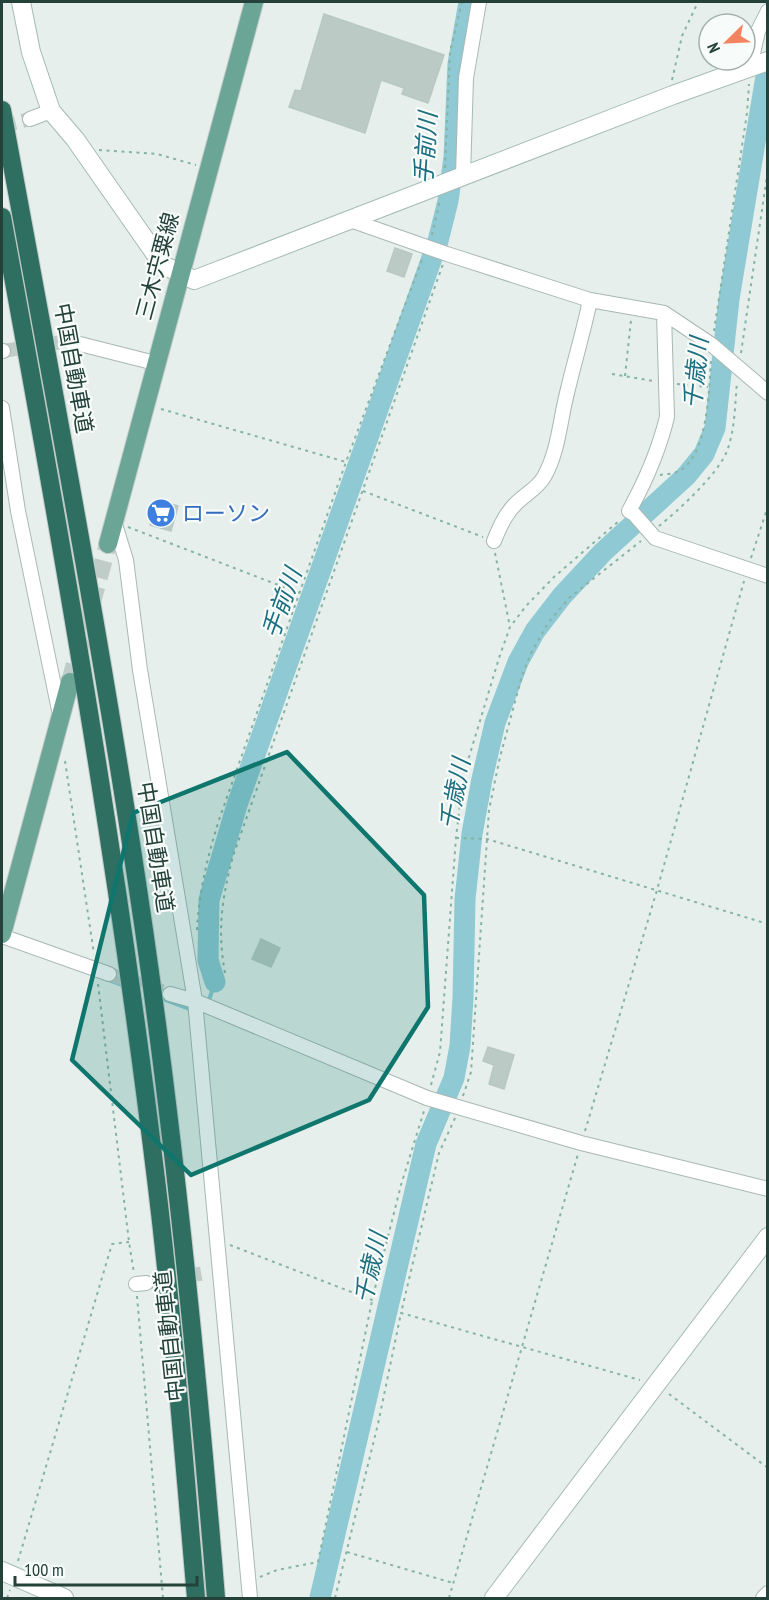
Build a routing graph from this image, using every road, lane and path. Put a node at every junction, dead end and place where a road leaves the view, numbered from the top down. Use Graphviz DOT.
graph roads {
  1 [pos="21,2"];
  2 [pos="254,2"];
  3 [pos="462,2"];
  4 [pos="479,2"];
  5 [pos="698,2"];
  6 [pos="768,11"];
  7 [pos="757,65"];
  8 [pos="737,72"];
  9 [pos="756,72"];
  10 [pos="673,95"];
  11 [pos="2,110"];
  12 [pos="51,111"];
  13 [pos="30,119"];
  14 [pos="84,153"];
  15 [pos="768,169"];
  16 [pos="209,170"];
  17 [pos="452,180"];
  18 [pos="2,217"];
  19 [pos="350,220"];
  20 [pos="437,250"];
  21 [pos="180,273"];
  22 [pos="590,300"];
  23 [pos="633,308"];
  24 [pos="664,313"];
  25 [pos="68,341"];
  26 [pos="715,348"];
  27 [pos="155,363"];
  28 [pos="737,367"];
  29 [pos="625,376"];
  30 [pos="768,393"];
  31 [pos="145,405"];
  32 [pos="2,408"];
  33 [pos="346,462"];
  34 [pos="648,476"];
  35 [pos="363,491"];
  36 [pos="768,506"];
  37 [pos="632,513"];
  38 [pos="114,521"];
  39 [pos="648,532"];
  40 [pos="494,541"];
  41 [pos="108,544"];
  42 [pos="748,569"];
  43 [pos="768,576"];
  44 [pos="299,593"];
  45 [pos="510,627"];
  46 [pos="70,682"];
  47 [pos="60,719"];
  48 [pos="64,752"];
  49 [pos="458,838"];
  50 [pos="487,839"];
  51 [pos="657,890"];
  52 [pos="768,924"];
  53 [pos="2,935"];
  54 [pos="198,936"];
  55 [pos="103,972"];
  56 [pos="225,973"];
  57 [pos="170,994"];
  58 [pos="195,1001"];
  59 [pos="430,1099"];
  60 [pos="457,1108"];
  61 [pos="581,1143"];
  62 [pos="768,1189"];
  63 [pos="768,1237"];
  64 [pos="218,1241"];
  65 [pos="129,1242"];
  66 [pos="220,1270"];
  67 [pos="205,1273"];
  68 [pos="372,1300"];
  69 [pos="401,1313"];
  70 [pos="522,1346"];
  71 [pos="656,1385"];
  72 [pos="768,1468"];
  73 [pos="347,1552"];
  74 [pos="8,1574"];
  75 [pos="249,1582"];
  76 [pos="453,1583"];
  77 [pos="768,1593"];
  78 [pos="64,1599"];
  79 [pos="163,1599"];
  80 [pos="196,1599"];
  81 [pos="216,1599"];
  82 [pos="250,1599"];
  83 [pos="335,1599"];
  84 [pos="449,1599"];
  85 [pos="494,1599"];
  86 [pos="763,1599"];
  1 -- 12 [label="street"];
  2 -- 16 [label="main road, 三木宍粟線"];
  3 -- 17 [label="path"];
  4 -- 17 [label="street"];
  5 -- 10 [label="path"];
  6 -- 7 [label="street"];
  8 -- 10 [label="street"];
  9 -- 26 [label="path"];
  10 -- 17 [label="street"];
  11 -- 81 [label="highway, 中国自動車道"];
  12 -- 13 [label="street"];
  12 -- 14 [label="street"];
  14 -- 16 [label="path"];
  14 -- 21 [label="street"];
  15 -- 28 [label="path"];
  16 -- 21 [label="main road, 三木宍粟線"];
  17 -- 19 [label="street"];
  17 -- 20 [label="path"];
  18 -- 80 [label="highway, 中国自動車道"];
  19 -- 20 [label="street"];
  19 -- 21 [label="street"];
  20 -- 22 [label="street"];
  20 -- 33 [label="path"];
  20 -- 35 [label="path"];
  21 -- 27 [label="main road, 三木宍粟線"];
  22 -- 23 [label="street"];
  22 -- 40 [label="street"];
  23 -- 24 [label="street"];
  23 -- 29 [label="path"];
  24 -- 26 [label="street"];
  24 -- 34 [label="street"];
  25 -- 27 [label="street"];
  26 -- 28 [label="street"];
  26 -- 34 [label="path"];
  27 -- 31 [label="main road, 三木宍粟線"];
  28 -- 30 [label="street"];
  28 -- 39 [label="path"];
  31 -- 33 [label="path"];
  31 -- 38 [label="main road, 三木宍粟線"];
  32 -- 47 [label="street"];
  33 -- 44 [label="path"];
  34 -- 37 [label="street"];
  35 -- 40 [label="path"];
  35 -- 56 [label="path"];
  36 -- 42 [label="path"];
  37 -- 39 [label="street"];
  37 -- 45 [label="path"];
  38 -- 41 [label="main road, 三木宍粟線"];
  38 -- 44 [label="path"];
  38 -- 58 [label="street"];
  39 -- 42 [label="street"];
  39 -- 50 [label="path"];
  40 -- 45 [label="path"];
  42 -- 43 [label="street"];
  42 -- 51 [label="path"];
  44 -- 54 [label="path"];
  45 -- 49 [label="path"];
  46 -- 47 [label="main road"];
  47 -- 53 [label="main road"];
  48 -- 55 [label="path"];
  49 -- 50 [label="path"];
  49 -- 59 [label="path"];
  50 -- 51 [label="path"];
  50 -- 60 [label="path"];
  51 -- 52 [label="path"];
  51 -- 61 [label="path"];
  53 -- 55 [label="street"];
  55 -- 65 [label="path"];
  57 -- 58 [label="street"];
  58 -- 59 [label="street"];
  58 -- 64 [label="street"];
  59 -- 60 [label="street"];
  59 -- 68 [label="path"];
  60 -- 61 [label="street"];
  60 -- 69 [label="path"];
  61 -- 62 [label="street"];
  61 -- 70 [label="path"];
  63 -- 71 [label="street"];
  64 -- 66 [label="street"];
  64 -- 68 [label="path"];
  65 -- 74 [label="path"];
  65 -- 79 [label="path"];
  66 -- 67 [label="street"];
  66 -- 75 [label="street"];
  68 -- 75 [label="path"];
  69 -- 70 [label="path"];
  69 -- 73 [label="path"];
  70 -- 71 [label="path"];
  70 -- 76 [label="path"];
  71 -- 72 [label="path"];
  71 -- 85 [label="street"];
  73 -- 76 [label="path"];
  73 -- 83 [label="path"];
  74 -- 78 [label="street"];
  75 -- 82 [label="street"];
  76 -- 84 [label="path"];
  77 -- 86 [label="street"];
}
